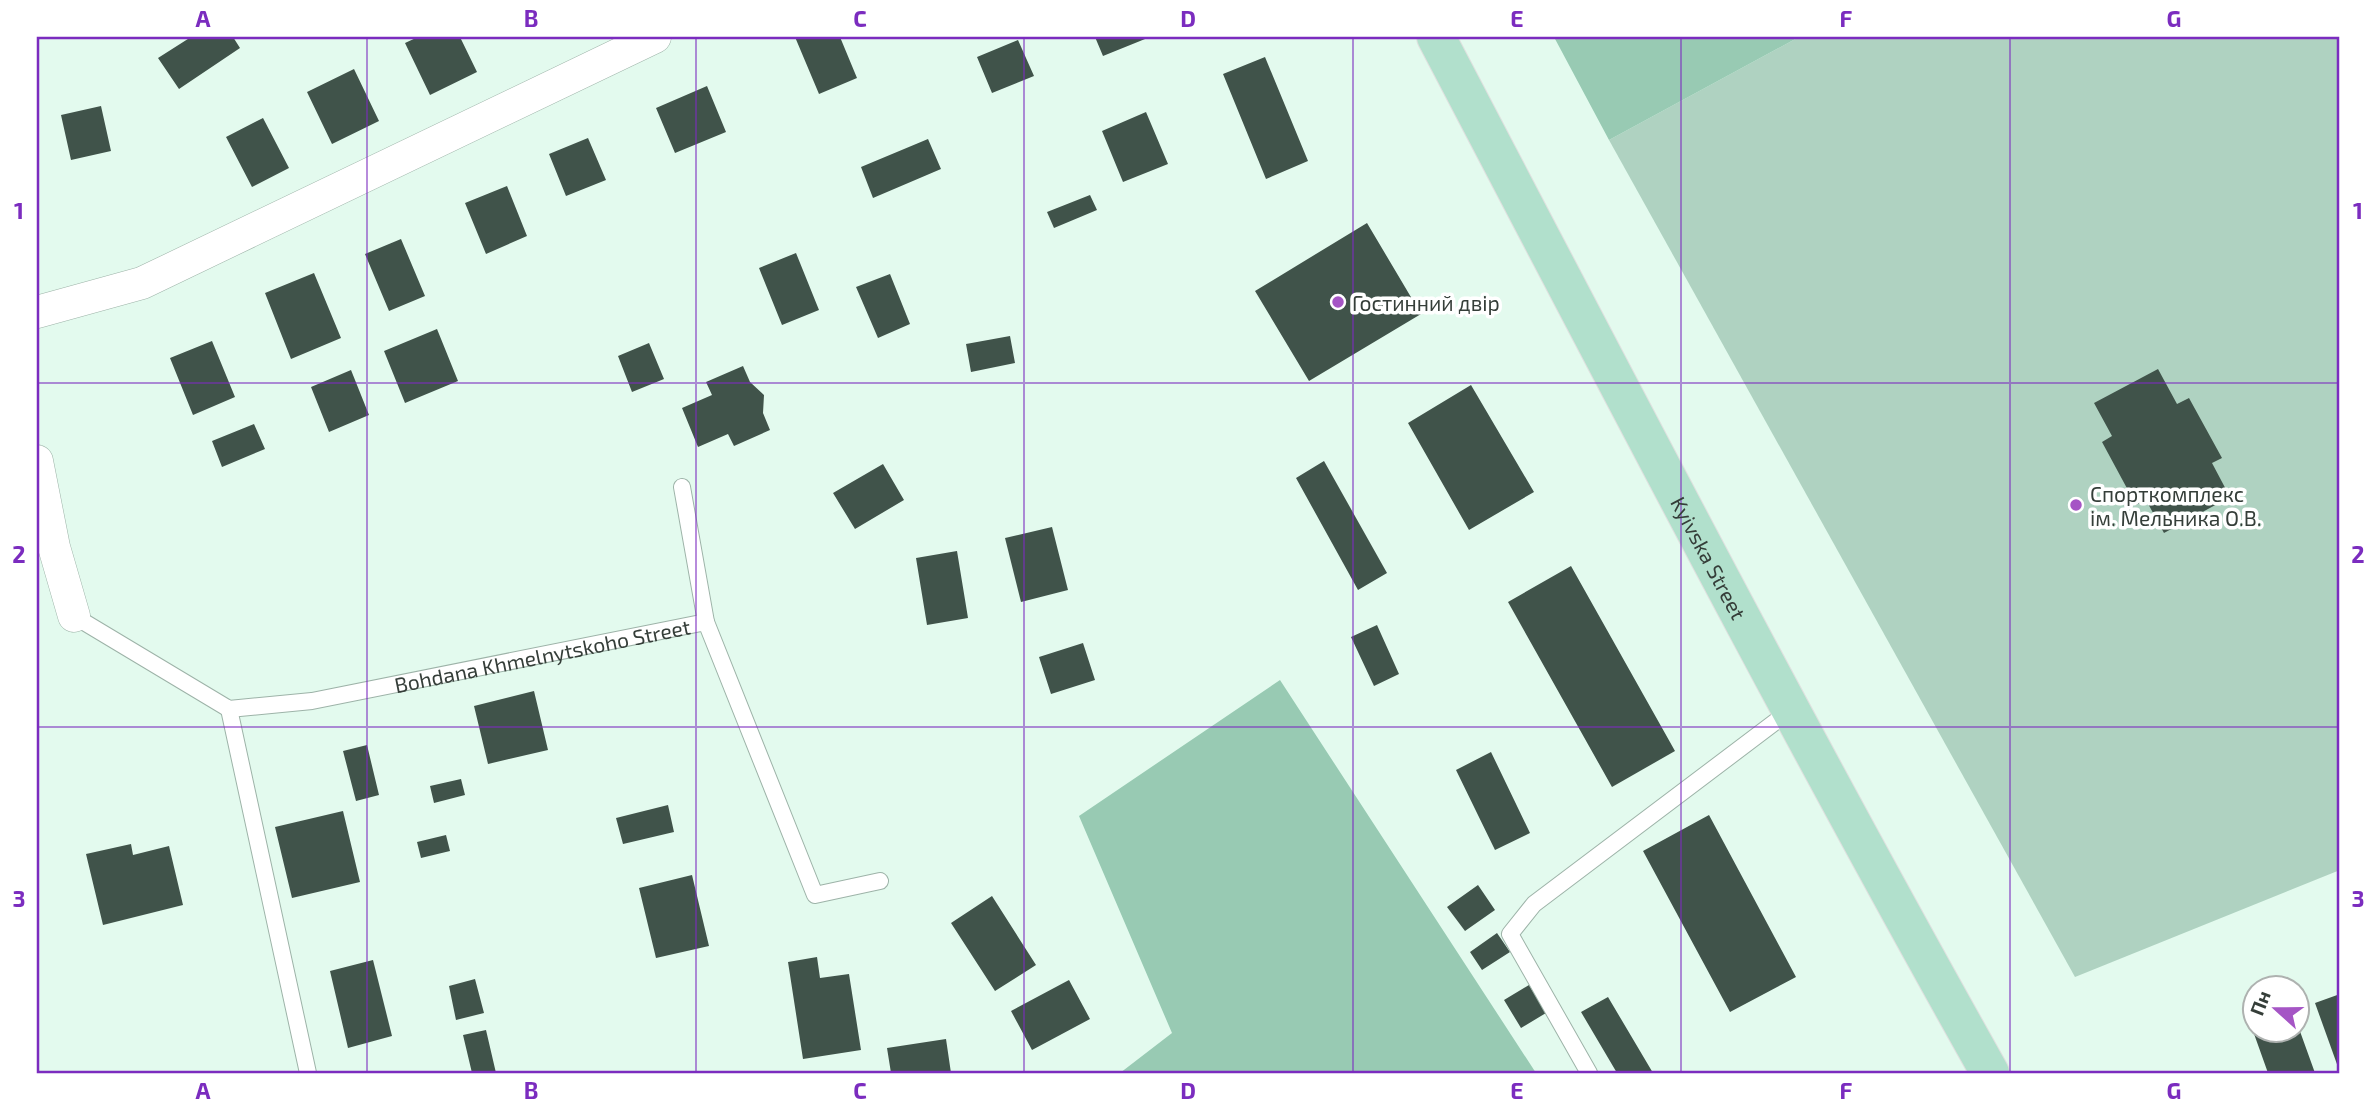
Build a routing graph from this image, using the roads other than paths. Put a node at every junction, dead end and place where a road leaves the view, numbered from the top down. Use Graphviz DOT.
graph roads {
  1 [pos="655,37"];
  2 [pos="1436,37"];
  3 [pos="37,312"];
  4 [pos="37,461"];
  5 [pos="682,487"];
  6 [pos="45,553"];
  7 [pos="74,616"];
  8 [pos="706,622"];
  9 [pos="229,709"];
  10 [pos="1791,710"];
  11 [pos="880,881"];
  12 [pos="309,1073"];
  13 [pos="1589,1073"];
  14 [pos="1990,1073"];
  1 -- 3 [label="street"];
  2 -- 10 [label="main road, Kyivska Street"];
  4 -- 6 [label="street"];
  5 -- 8 [label="lane"];
  6 -- 7 [label="street"];
  7 -- 9 [label="lane"];
  8 -- 9 [label="lane, Bohdana Khmelnytskoho Street"];
  8 -- 11 [label="lane, Bohdana Khmelnytskoho Street"];
  9 -- 12 [label="lane"];
  10 -- 13 [label="lane"];
  10 -- 14 [label="main road, Kyivska Street"];
}
